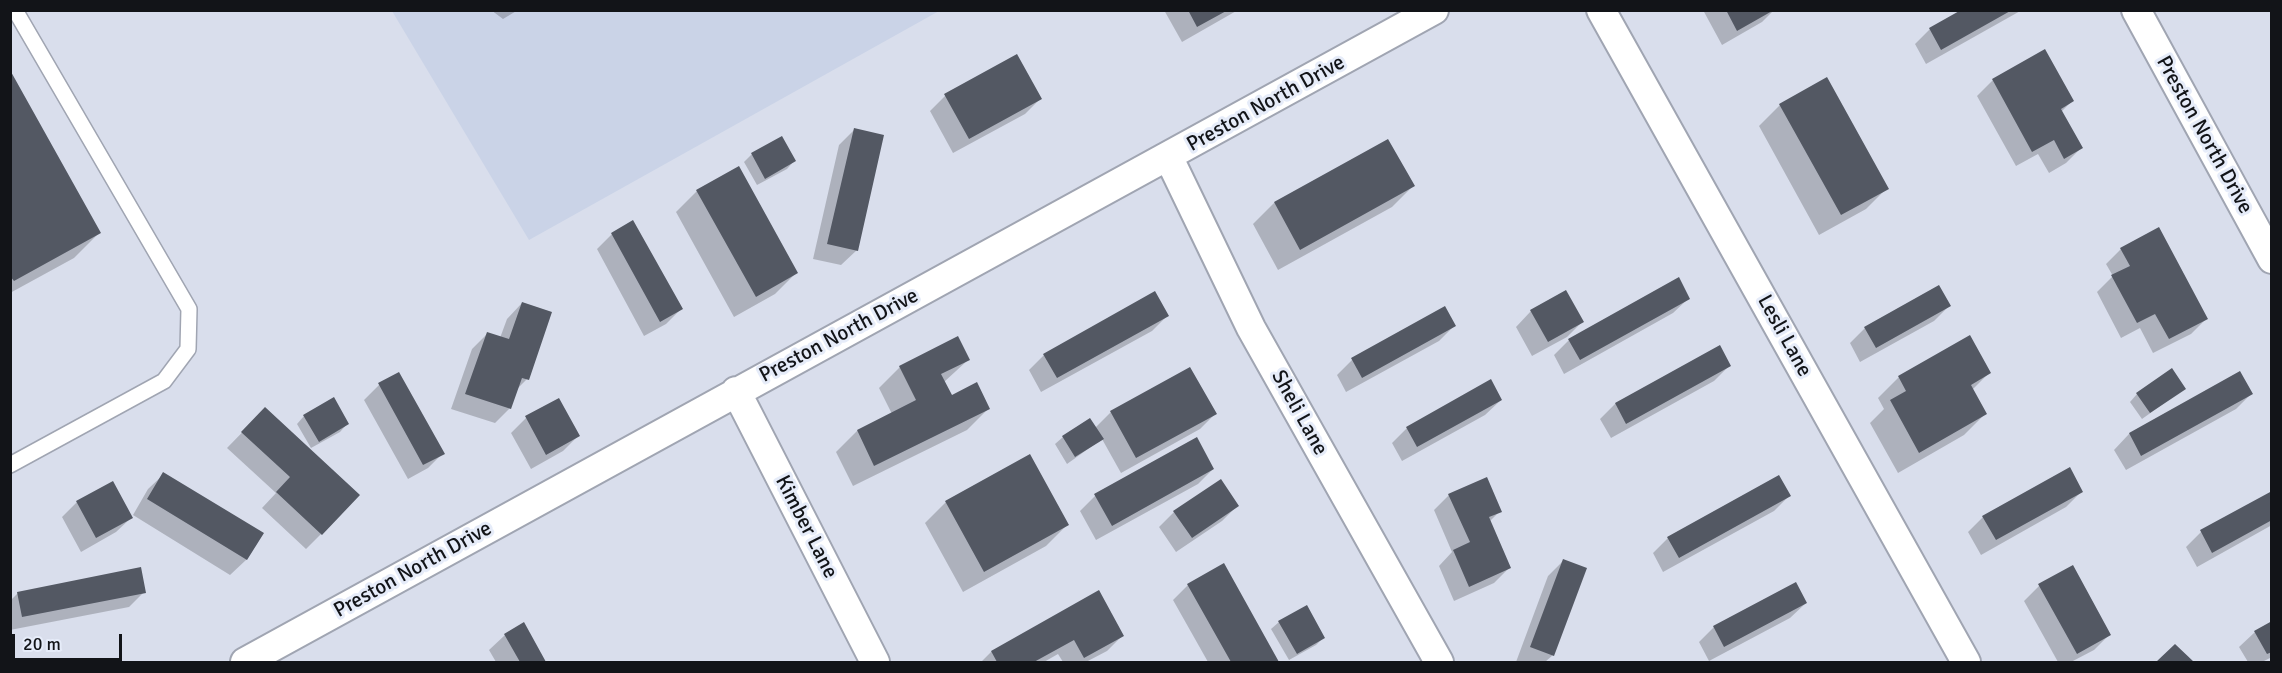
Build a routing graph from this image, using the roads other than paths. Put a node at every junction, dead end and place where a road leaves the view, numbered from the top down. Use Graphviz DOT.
graph roads {
  1 [pos="15,10"];
  2 [pos="1434,10"];
  3 [pos="1601,10"];
  4 [pos="2136,10"];
  5 [pos="1169,158"];
  6 [pos="2271,259"];
  7 [pos="736,391"];
  8 [pos="10,465"];
  9 [pos="245,663"];
  10 [pos="875,663"];
  11 [pos="1439,663"];
  12 [pos="1966,663"];
  1 -- 8 [label="lane"];
  2 -- 5 [label="street, Preston North Drive"];
  3 -- 12 [label="street, Lesli Lane"];
  4 -- 6 [label="street, Preston North Drive"];
  5 -- 7 [label="street, Preston North Drive"];
  5 -- 11 [label="street, Sheli Lane"];
  7 -- 9 [label="street, Preston North Drive"];
  7 -- 10 [label="street, Kimber Lane"];
}
